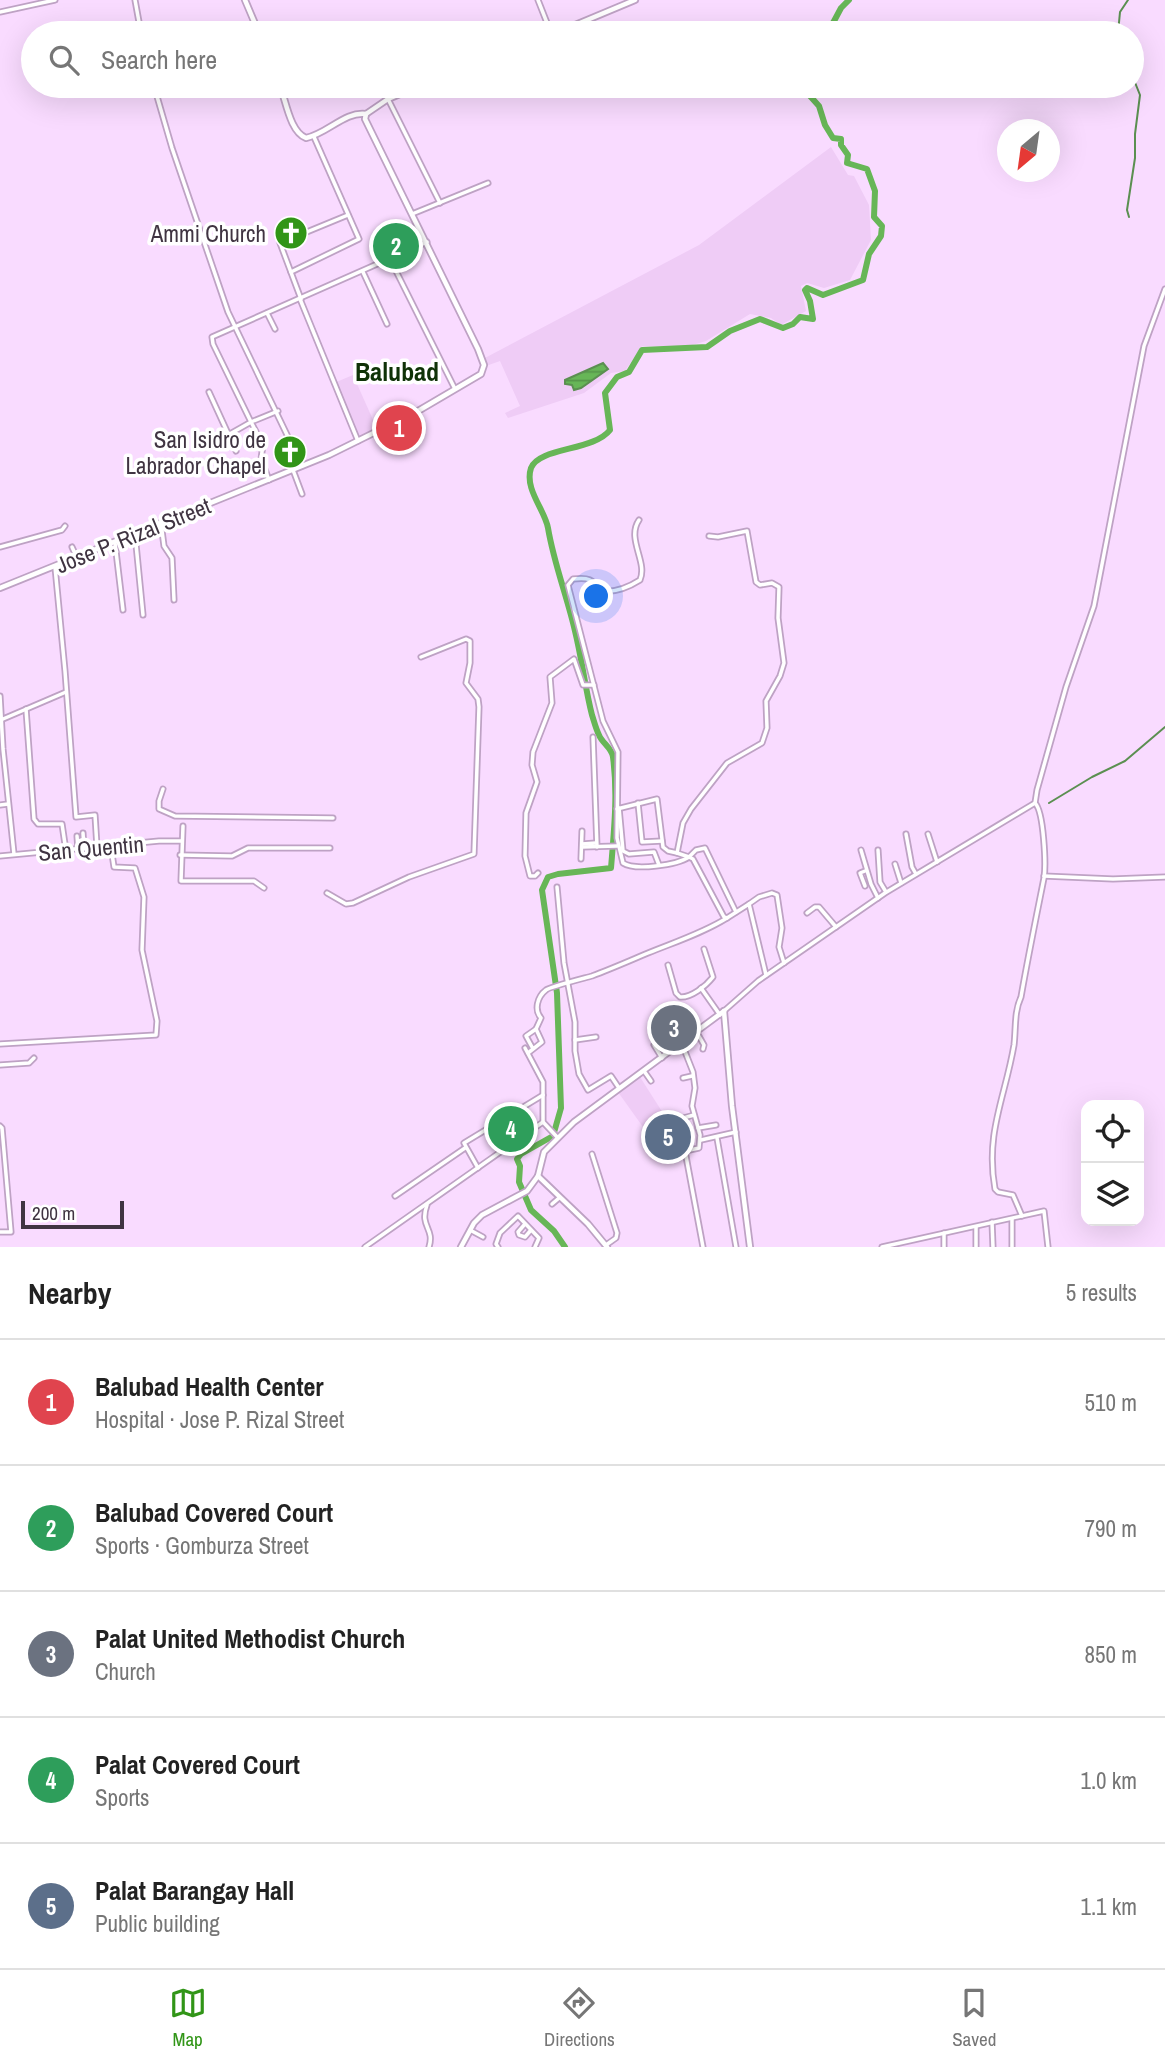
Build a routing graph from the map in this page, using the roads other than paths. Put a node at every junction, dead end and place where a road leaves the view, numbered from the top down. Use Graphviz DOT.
graph roads {
  1 [pos="55,0"];
  2 [pos="135,0"];
  3 [pos="245,0"];
  4 [pos="538,0"];
  5 [pos="635,0"];
  6 [pos="43,1"];
  7 [pos="0,12"];
  8 [pos="139,21"];
  9 [pos="254,21"];
  10 [pos="546,21"];
  11 [pos="585,21"];
  12 [pos="157,98"];
  13 [pos="285,98"];
  14 [pos="388,99"];
  15 [pos="366,114"];
  16 [pos="314,136"];
  17 [pos="488,184"];
  18 [pos="440,203"];
  19 [pos="411,214"];
  20 [pos="348,215"];
  21 [pos="427,242"];
  22 [pos="390,259"];
  23 [pos="291,272"];
  24 [pos="363,272"];
  25 [pos="1165,289"];
  26 [pos="301,299"];
  27 [pos="267,313"];
  28 [pos="387,324"];
  29 [pos="236,327"];
  30 [pos="275,329"];
  31 [pos="456,390"];
  32 [pos="209,392"];
  33 [pos="278,411"];
  34 [pos="251,422"];
  35 [pos="228,435"];
  36 [pos="358,442"];
  37 [pos="236,451"];
  38 [pos="302,466"];
  39 [pos="293,470"];
  40 [pos="269,480"];
  41 [pos="302,494"];
  42 [pos="639,520"];
  43 [pos="161,523"];
  44 [pos="65,526"];
  45 [pos="135,534"];
  46 [pos="709,536"];
  47 [pos="115,543"];
  48 [pos="0,547"];
  49 [pos="72,547"];
  50 [pos="77,558"];
  51 [pos="55,567"];
  52 [pos="0,588"];
  53 [pos="174,600"];
  54 [pos="123,610"];
  55 [pos="144,615"];
  56 [pos="421,657"];
  57 [pos="590,685"];
  58 [pos="67,692"];
  59 [pos="0,696"];
  60 [pos="26,709"];
  61 [pos="1,721"];
  62 [pos="1,734"];
  63 [pos="593,737"];
  64 [pos="163,789"];
  65 [pos="638,803"];
  66 [pos="1035,803"];
  67 [pos="8,804"];
  68 [pos="0,805"];
  69 [pos="618,808"];
  70 [pos="333,818"];
  71 [pos="183,826"];
  72 [pos="582,831"];
  73 [pos="83,833"];
  74 [pos="906,834"];
  75 [pos="928,834"];
  76 [pos="77,836"];
  77 [pos="181,841"];
  78 [pos="662,841"];
  79 [pos="596,845"];
  80 [pos="111,846"];
  81 [pos="582,846"];
  82 [pos="616,846"];
  83 [pos="96,847"];
  84 [pos="330,848"];
  85 [pos="81,849"];
  86 [pos="861,850"];
  87 [pos="878,850"];
  88 [pos="66,851"];
  89 [pos="677,853"];
  90 [pos="15,855"];
  91 [pos="180,855"];
  92 [pos="0,856"];
  93 [pos="689,857"];
  94 [pos="581,859"];
  95 [pos="937,862"];
  96 [pos="895,864"];
  97 [pos="659,865"];
  98 [pos="866,871"];
  99 [pos="538,873"];
  100 [pos="916,874"];
  101 [pos="1044,876"];
  102 [pos="1165,877"];
  103 [pos="901,883"];
  104 [pos="870,884"];
  105 [pos="557,887"];
  106 [pos="264,888"];
  107 [pos="886,892"];
  108 [pos="327,893"];
  109 [pos="878,898"];
  110 [pos="749,904"];
  111 [pos="736,912"];
  112 [pos="807,913"];
  113 [pos="727,918"];
  114 [pos="836,927"];
  115 [pos="704,949"];
  116 [pos="784,963"];
  117 [pos="668,965"];
  118 [pos="766,975"];
  119 [pos="568,984"];
  120 [pos="701,988"];
  121 [pos="722,1013"];
  122 [pos="692,1024"];
  123 [pos="536,1029"];
  124 [pos="697,1032"];
  125 [pos="596,1037"];
  126 [pos="575,1040"];
  127 [pos="0,1044"];
  128 [pos="682,1044"];
  129 [pos="654,1045"];
  130 [pos="532,1047"];
  131 [pos="525,1048"];
  132 [pos="703,1049"];
  133 [pos="528,1053"];
  134 [pos="34,1058"];
  135 [pos="662,1058"];
  136 [pos="0,1065"];
  137 [pos="645,1071"];
  138 [pos="692,1076"];
  139 [pos="683,1078"];
  140 [pos="651,1081"];
  141 [pos="619,1088"];
  142 [pos="543,1095"];
  143 [pos="694,1115"];
  144 [pos="543,1122"];
  145 [pos="669,1122"];
  146 [pos="716,1125"];
  147 [pos="0,1126"];
  148 [pos="698,1128"];
  149 [pos="736,1132"];
  150 [pos="555,1135"];
  151 [pos="718,1138"];
  152 [pos="700,1140"];
  153 [pos="465,1148"];
  154 [pos="592,1154"];
  155 [pos="478,1168"];
  156 [pos="538,1177"];
  157 [pos="395,1196"];
  158 [pos="559,1198"];
  159 [pos="427,1203"];
  160 [pos="552,1204"];
  161 [pos="1022,1216"];
  162 [pos="1012,1219"];
  163 [pos="992,1222"];
  164 [pos="525,1224"];
  165 [pos="976,1227"];
  166 [pos="470,1230"];
  167 [pos="531,1230"];
  168 [pos="0,1232"];
  169 [pos="944,1233"];
  170 [pos="483,1237"];
  171 [pos="909,1240"];
  172 [pos="607,1246"];
  173 [pos="365,1247"];
  174 [pos="429,1247"];
  175 [pos="461,1247"];
  176 [pos="498,1247"];
  177 [pos="535,1247"];
  178 [pos="703,1247"];
  179 [pos="736,1247"];
  180 [pos="750,1247"];
  181 [pos="882,1247"];
  182 [pos="910,1247"];
  183 [pos="944,1247"];
  184 [pos="976,1247"];
  185 [pos="993,1247"];
  186 [pos="1012,1247"];
  187 [pos="1046,1247"];
  1 -- 6 [label="street"];
  2 -- 8 [label="street"];
  3 -- 9 [label="street"];
  4 -- 10 [label="street"];
  5 -- 11 [label="street"];
  6 -- 7 [label="street"];
  12 -- 29 [label="street"];
  13 -- 16 [label="street"];
  14 -- 15 [label="street"];
  14 -- 18 [label="street"];
  15 -- 16 [label="street"];
  15 -- 19 [label="street, Jose P. Rizal Street"];
  16 -- 20 [label="street"];
  17 -- 18 [label="street"];
  18 -- 19 [label="street"];
  19 -- 21 [label="street, Jose P. Rizal Street"];
  20 -- 23 [label="street"];
  20 -- 23 [label="street"];
  21 -- 22 [label="street"];
  21 -- 31 [label="street, Jose P. Rizal Street"];
  22 -- 24 [label="street"];
  22 -- 31 [label="street"];
  23 -- 26 [label="street"];
  24 -- 26 [label="street"];
  24 -- 28 [label="street"];
  25 -- 66 [label="street"];
  26 -- 27 [label="street"];
  26 -- 36 [label="street"];
  27 -- 29 [label="street"];
  27 -- 30 [label="street"];
  29 -- 33 [label="street"];
  29 -- 34 [label="street"];
  31 -- 36 [label="street, Jose P. Rizal Street"];
  32 -- 35 [label="street"];
  33 -- 34 [label="street"];
  33 -- 38 [label="street"];
  34 -- 35 [label="street"];
  34 -- 40 [label="street"];
  35 -- 37 [label="street"];
  36 -- 38 [label="street, Jose P. Rizal Street"];
  38 -- 39 [label="street, Jose P. Rizal Street"];
  39 -- 40 [label="street, Jose P. Rizal Street"];
  39 -- 41 [label="street"];
  40 -- 43 [label="street, Jose P. Rizal Street"];
  42 -- 57 [label="street"];
  43 -- 45 [label="street, Jose P. Rizal Street"];
  43 -- 53 [label="street"];
  44 -- 48 [label="street"];
  45 -- 47 [label="street, Jose P. Rizal Street"];
  45 -- 55 [label="street"];
  46 -- 89 [label="street"];
  47 -- 50 [label="street, Jose P. Rizal Street"];
  47 -- 54 [label="street"];
  49 -- 50 [label="street"];
  50 -- 51 [label="street, Jose P. Rizal Street"];
  51 -- 52 [label="street, Jose P. Rizal Street"];
  51 -- 58 [label="street"];
  56 -- 108 [label="street"];
  57 -- 69 [label="street"];
  57 -- 99 [label="street"];
  58 -- 60 [label="street"];
  58 -- 83 [label="street"];
  59 -- 61 [label="street"];
  60 -- 61 [label="street"];
  60 -- 88 [label="street"];
  61 -- 62 [label="street"];
  62 -- 67 [label="street"];
  63 -- 79 [label="street"];
  64 -- 70 [label="street"];
  65 -- 69 [label="street"];
  65 -- 78 [label="street"];
  65 -- 78 [label="street"];
  66 -- 95 [label="street"];
  66 -- 101 [label="street"];
  67 -- 68 [label="street"];
  67 -- 90 [label="street"];
  69 -- 82 [label="street"];
  69 -- 97 [label="street"];
  71 -- 77 [label="street"];
  72 -- 81 [label="street"];
  73 -- 85 [label="street"];
  74 -- 100 [label="street"];
  75 -- 95 [label="street"];
  76 -- 85 [label="street"];
  77 -- 80 [label="street, San Quentin"];
  77 -- 91 [label="street"];
  78 -- 89 [label="street"];
  79 -- 81 [label="street"];
  79 -- 82 [label="street"];
  80 -- 83 [label="street, San Quentin"];
  80 -- 127 [label="street"];
  81 -- 94 [label="street"];
  82 -- 97 [label="street"];
  83 -- 85 [label="street, San Quentin"];
  84 -- 91 [label="street"];
  85 -- 88 [label="street, San Quentin"];
  86 -- 98 [label="street"];
  87 -- 107 [label="street"];
  88 -- 90 [label="street, San Quentin"];
  89 -- 93 [label="street"];
  90 -- 92 [label="street, San Quentin"];
  91 -- 106 [label="street"];
  93 -- 97 [label="street"];
  93 -- 111 [label="street"];
  93 -- 113 [label="street"];
  95 -- 100 [label="street"];
  96 -- 103 [label="street"];
  98 -- 104 [label="street"];
  98 -- 104 [label="street"];
  100 -- 103 [label="street"];
  101 -- 102 [label="street"];
  101 -- 161 [label="street"];
  103 -- 107 [label="street"];
  104 -- 109 [label="street"];
  105 -- 119 [label="street"];
  107 -- 109 [label="street"];
  109 -- 114 [label="street"];
  110 -- 111 [label="street"];
  110 -- 116 [label="street"];
  110 -- 118 [label="street"];
  111 -- 113 [label="street"];
  112 -- 114 [label="street"];
  113 -- 119 [label="street"];
  114 -- 116 [label="street"];
  115 -- 120 [label="street"];
  116 -- 118 [label="street"];
  117 -- 120 [label="street"];
  118 -- 121 [label="street"];
  119 -- 123 [label="street"];
  119 -- 126 [label="street"];
  120 -- 121 [label="street"];
  121 -- 124 [label="street"];
  121 -- 149 [label="street"];
  122 -- 124 [label="street"];
  123 -- 130 [label="street"];
  123 -- 130 [label="street"];
  124 -- 128 [label="street"];
  124 -- 132 [label="street"];
  125 -- 126 [label="street"];
  126 -- 141 [label="street"];
  128 -- 135 [label="street"];
  128 -- 138 [label="street"];
  129 -- 135 [label="street"];
  130 -- 133 [label="street"];
  131 -- 133 [label="street"];
  133 -- 142 [label="street"];
  134 -- 136 [label="street"];
  135 -- 137 [label="street"];
  137 -- 140 [label="street"];
  137 -- 141 [label="street"];
  138 -- 139 [label="street"];
  138 -- 143 [label="street"];
  141 -- 150 [label="street"];
  142 -- 144 [label="street"];
  142 -- 153 [label="street"];
  143 -- 145 [label="street"];
  143 -- 148 [label="street"];
  144 -- 150 [label="street"];
  144 -- 155 [label="street"];
  146 -- 148 [label="street"];
  147 -- 168 [label="street"];
  148 -- 152 [label="street"];
  149 -- 151 [label="street"];
  149 -- 180 [label="street"];
  150 -- 156 [label="street"];
  151 -- 152 [label="street"];
  151 -- 179 [label="street"];
  152 -- 178 [label="street"];
  153 -- 155 [label="street"];
  153 -- 157 [label="street"];
  154 -- 172 [label="street"];
  155 -- 159 [label="street"];
  156 -- 158 [label="street"];
  156 -- 166 [label="street"];
  158 -- 160 [label="street"];
  158 -- 172 [label="street"];
  159 -- 173 [label="street"];
  159 -- 174 [label="street"];
  161 -- 162 [label="street"];
  161 -- 187 [label="street"];
  162 -- 163 [label="street"];
  162 -- 186 [label="street"];
  163 -- 165 [label="street"];
  163 -- 185 [label="street"];
  164 -- 167 [label="street"];
  164 -- 167 [label="street"];
  164 -- 176 [label="street"];
  165 -- 169 [label="street"];
  165 -- 184 [label="street"];
  166 -- 170 [label="street"];
  166 -- 175 [label="street"];
  167 -- 177 [label="street"];
  169 -- 171 [label="street"];
  169 -- 183 [label="street"];
  171 -- 181 [label="street"];
  171 -- 182 [label="street"];
}
